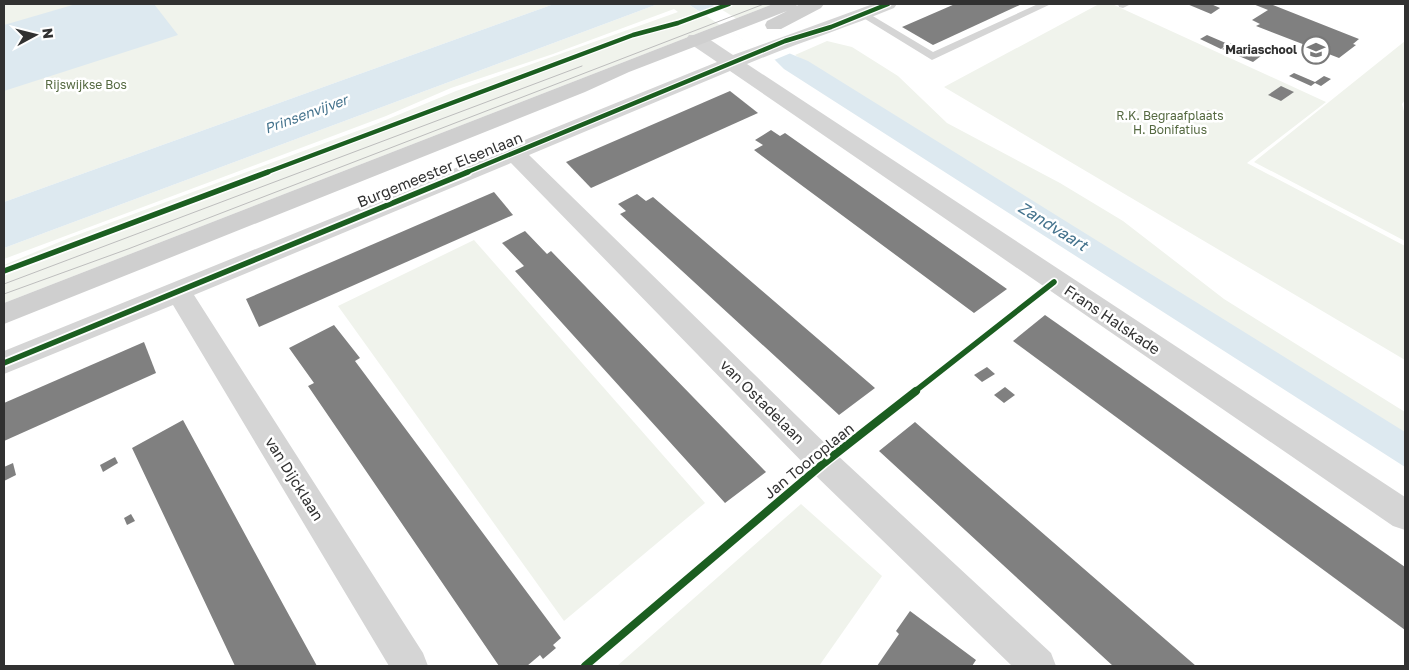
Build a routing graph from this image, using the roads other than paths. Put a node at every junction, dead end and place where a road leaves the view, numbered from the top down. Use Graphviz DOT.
graph roads {
  1 [pos="789,4"];
  2 [pos="815,4"];
  3 [pos="888,4"];
  4 [pos="1046,4"];
  5 [pos="862,14"];
  6 [pos="751,36"];
  7 [pos="696,39"];
  8 [pos="722,57"];
  9 [pos="578,88"];
  10 [pos="514,153"];
  11 [pos="178,291"];
  12 [pos="4,314"];
  13 [pos="4,363"];
  14 [pos="1405,515"];
  15 [pos="410,666"];
  16 [pos="1038,666"];
  1 -- 6 [label="main road, Burgemeester Elsenlaan"];
  2 -- 6 [label="main road, Burgemeester Elsenlaan"];
  3 -- 5 [label="street, Burgemeester Elsenlaan"];
  4 -- 5 [label="lane"];
  5 -- 6 [label="street, Burgemeester Elsenlaan"];
  6 -- 7 [label="main road, Burgemeester Elsenlaan"];
  6 -- 8 [label="street, Burgemeester Elsenlaan"];
  7 -- 8 [label="street, Frans Halskade"];
  7 -- 9 [label="main road, Burgemeester Elsenlaan"];
  8 -- 9 [label="main road, Burgemeester Elsenlaan"];
  8 -- 10 [label="street, Burgemeester Elsenlaan"];
  8 -- 14 [label="street, Frans Halskade"];
  9 -- 12 [label="main road, Burgemeester Elsenlaan"];
  10 -- 11 [label="street, Burgemeester Elsenlaan"];
  10 -- 16 [label="street, van Ostadelaan"];
  11 -- 13 [label="street, Burgemeester Elsenlaan"];
  11 -- 15 [label="street, van Dijcklaan"];
}
